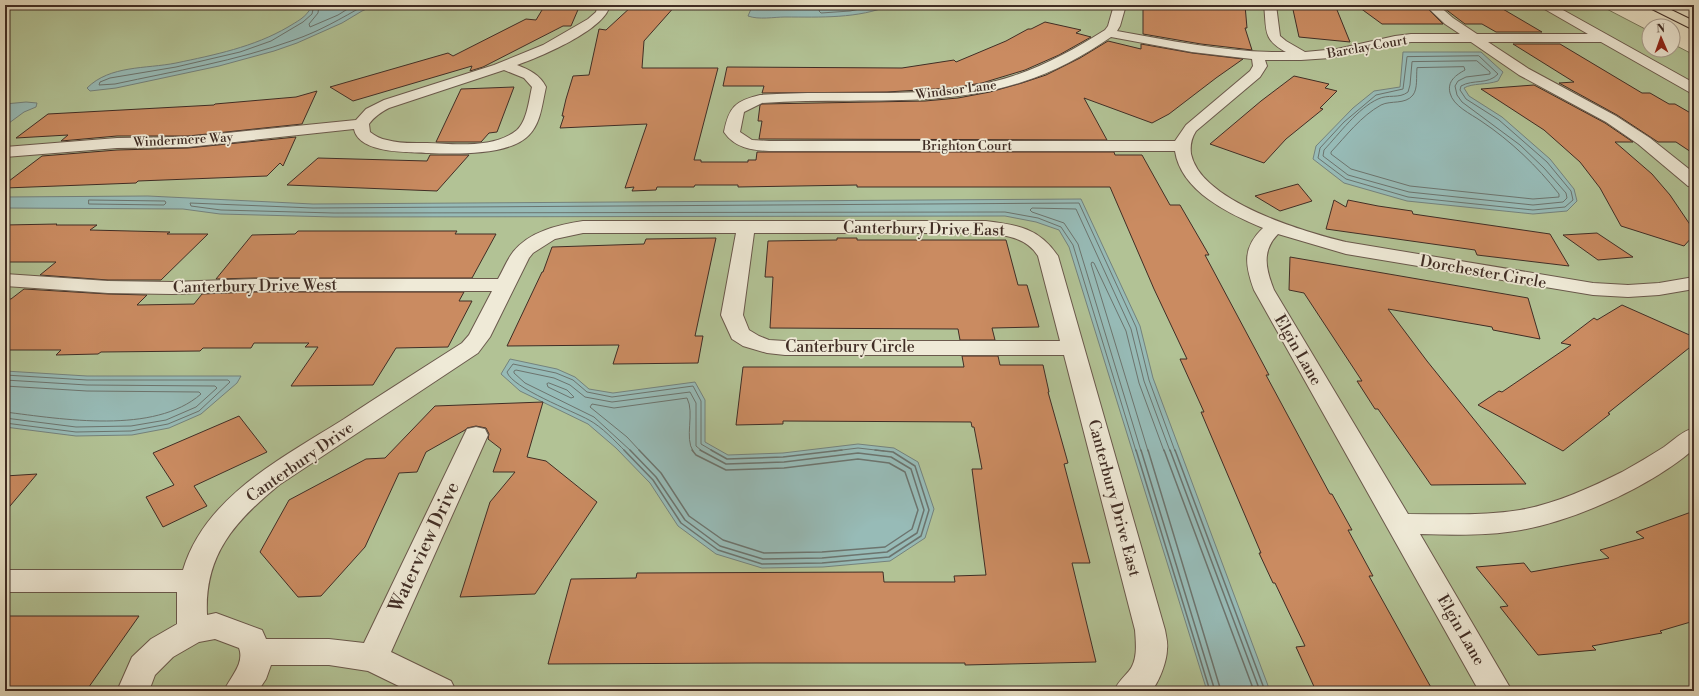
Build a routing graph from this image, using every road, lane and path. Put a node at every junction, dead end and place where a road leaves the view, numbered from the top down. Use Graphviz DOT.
graph roads {
  1 [pos="604,5"];
  2 [pos="1120,5"];
  3 [pos="1270,5"];
  4 [pos="1431,5"];
  5 [pos="1545,5"];
  6 [pos="1652,5"];
  7 [pos="1694,26"];
  8 [pos="1109,33"];
  9 [pos="1474,38"];
  10 [pos="1603,38"];
  11 [pos="1302,56"];
  12 [pos="1258,57"];
  13 [pos="505,66"];
  14 [pos="1694,89"];
  15 [pos="361,124"];
  16 [pos="753,145"];
  17 [pos="1182,146"];
  18 [pos="5,152"];
  19 [pos="1694,182"];
  20 [pos="746,227"];
  21 [pos="1276,227"];
  22 [pos="5,280"];
  23 [pos="506,285"];
  24 [pos="1692,286"];
  25 [pos="1073,348"];
  26 [pos="476,435"];
  27 [pos="1694,436"];
  28 [pos="1399,524"];
  29 [pos="5,581"];
  30 [pos="194,581"];
  31 [pos="192,630"];
  32 [pos="256,652"];
  33 [pos="373,658"];
  34 [pos="133,691"];
  35 [pos="240,691"];
  36 [pos="440,691"];
  37 [pos="1130,691"];
  38 [pos="1496,691"];
  1 -- 13 [label="street"];
  2 -- 8 [label="street"];
  3 -- 11 [label="street"];
  4 -- 9 [label="street"];
  5 -- 10 [label="street"];
  6 -- 7 [label="highway"];
  8 -- 12 [label="street, Barclay Court"];
  8 -- 16 [label="street, Windsor Lane"];
  9 -- 10 [label="street, Barclay Court"];
  9 -- 11 [label="street, Barclay Court"];
  9 -- 19 [label="street"];
  10 -- 14 [label="street"];
  11 -- 12 [label="street, Barclay Court"];
  12 -- 17 [label="street"];
  13 -- 15 [label="street"];
  13 -- 15 [label="street"];
  15 -- 18 [label="street, Windermere Way"];
  16 -- 17 [label="street, Brighton Court"];
  17 -- 21 [label="street"];
  20 -- 23 [label="street, Canterbury Drive East"];
  20 -- 25 [label="street, Canterbury Drive East"];
  20 -- 25 [label="street, Canterbury Circle"];
  21 -- 24 [label="street, Dorchester Circle"];
  21 -- 28 [label="street, Elgin Lane"];
  22 -- 23 [label="street, Canterbury Drive West"];
  23 -- 30 [label="street, Canterbury Drive"];
  25 -- 37 [label="street, Canterbury Drive East"];
  26 -- 33 [label="street, Waterview Drive"];
  27 -- 28 [label="street"];
  28 -- 38 [label="street, Elgin Lane"];
  29 -- 30 [label="street"];
  30 -- 31 [label="street, Canterbury Drive"];
  31 -- 32 [label="street"];
  31 -- 34 [label="street"];
  32 -- 33 [label="street"];
  32 -- 35 [label="street"];
  33 -- 36 [label="street"];
}
